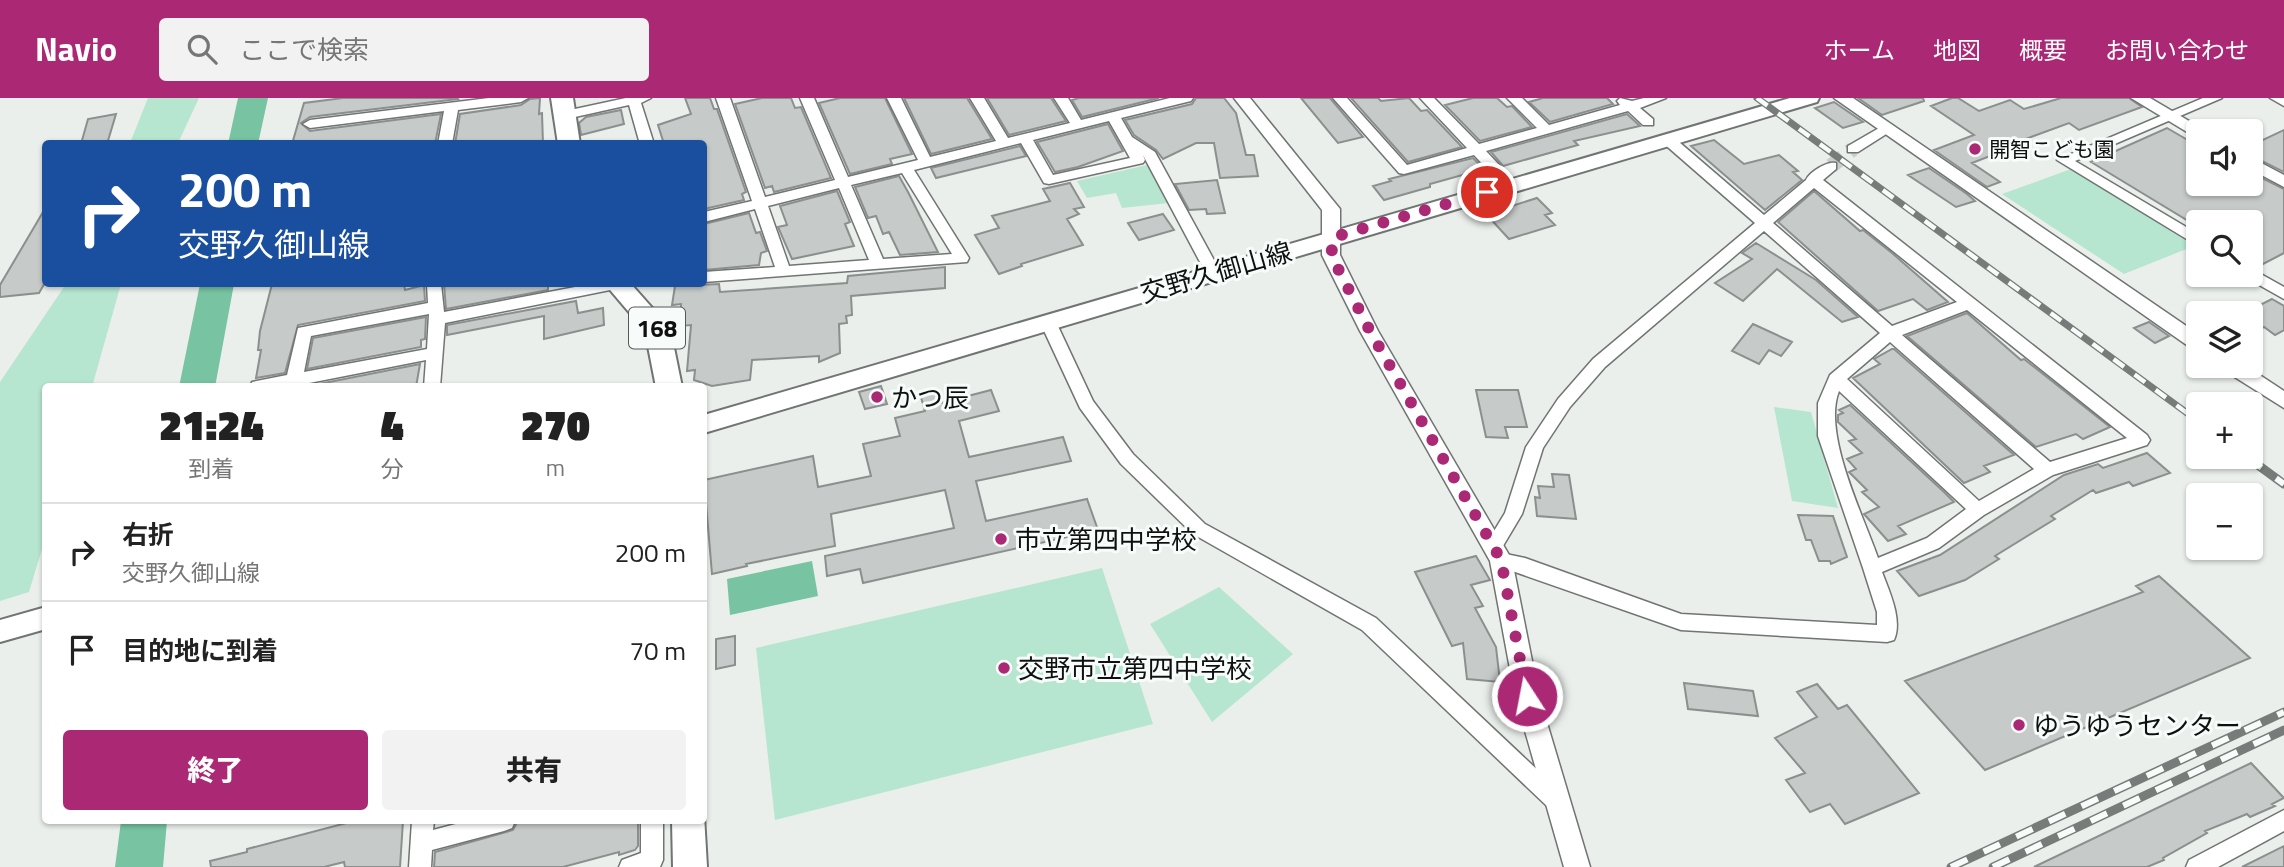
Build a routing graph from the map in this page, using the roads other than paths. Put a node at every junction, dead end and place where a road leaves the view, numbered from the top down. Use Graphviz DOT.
graph roads {
  1 [pos="522,98"];
  2 [pos="723,98"];
  3 [pos="807,98"];
  4 [pos="894,98"];
  5 [pos="977,98"];
  6 [pos="1061,98"];
  7 [pos="1186,98"];
  8 [pos="1242,98"];
  9 [pos="1340,98"];
  10 [pos="1427,98"];
  11 [pos="1514,98"];
  12 [pos="1659,98"];
  13 [pos="1810,98"];
  14 [pos="1842,98"];
  15 [pos="2139,98"];
  16 [pos="2215,98"];
  17 [pos="2277,98"];
  18 [pos="637,99"];
  19 [pos="1625,102"];
  20 [pos="2284,102"];
  21 [pos="457,104"];
  22 [pos="564,106"];
  23 [pos="1113,116"];
  24 [pos="2170,116"];
  25 [pos="1648,122"];
  26 [pos="310,124"];
  27 [pos="1078,125"];
  28 [pos="2186,125"];
  29 [pos="1885,128"];
  30 [pos="1547,130"];
  31 [pos="1025,138"];
  32 [pos="1667,139"];
  33 [pos="445,140"];
  34 [pos="568,140"];
  35 [pos="646,140"];
  36 [pos="1127,140"];
  37 [pos="1004,143"];
  38 [pos="1853,149"];
  39 [pos="1476,150"];
  40 [pos="926,162"];
  41 [pos="1831,166"];
  42 [pos="905,167"];
  43 [pos="1495,169"];
  44 [pos="2263,170"];
  45 [pos="1812,179"];
  46 [pos="2284,182"];
  47 [pos="843,183"];
  48 [pos="760,203"];
  49 [pos="707,216"];
  50 [pos="1763,223"];
  51 [pos="2186,234"];
  52 [pos="1334,237"];
  53 [pos="878,264"];
  54 [pos="784,272"];
  55 [pos="1213,273"];
  56 [pos="707,278"];
  57 [pos="2263,281"];
  58 [pos="434,287"];
  59 [pos="597,287"];
  60 [pos="619,287"];
  61 [pos="2284,294"];
  62 [pos="1968,304"];
  63 [pos="436,313"];
  64 [pos="1048,322"];
  65 [pos="1890,333"];
  66 [pos="2186,335"];
  67 [pos="435,354"];
  68 [pos="2250,378"];
  69 [pos="1836,379"];
  70 [pos="294,380"];
  71 [pos="279,383"];
  72 [pos="432,383"];
  73 [pos="668,383"];
  74 [pos="2284,401"];
  75 [pos="707,423"];
  76 [pos="2047,470"];
  77 [pos="1978,510"];
  78 [pos="1497,553"];
  79 [pos="1872,568"];
  80 [pos="42,619"];
  81 [pos="0,631"];
  82 [pos="1555,800"];
  83 [pos="2284,820"];
  84 [pos="423,824"];
  85 [pos="493,824"];
  86 [pos="652,824"];
  87 [pos="689,824"];
  88 [pos="421,843"];
  89 [pos="421,867"];
  90 [pos="630,867"];
  91 [pos="690,867"];
  92 [pos="1577,867"];
  93 [pos="2197,867"];
  1 -- 21 [label="street"];
  2 -- 48 [label="street"];
  3 -- 47 [label="street"];
  4 -- 40 [label="street"];
  5 -- 37 [label="street"];
  6 -- 27 [label="street"];
  7 -- 23 [label="street"];
  8 -- 52 [label="street"];
  9 -- 39 [label="street"];
  10 -- 39 [label="street"];
  11 -- 30 [label="street"];
  12 -- 19 [label="street"];
  13 -- 32 [label="main road, 交野久御山線"];
  14 -- 29 [label="street"];
  15 -- 24 [label="street"];
  16 -- 24 [label="street"];
  17 -- 20 [label="street"];
  18 -- 22 [label="street"];
  18 -- 35 [label="street"];
  19 -- 25 [label="street"];
  19 -- 30 [label="street"];
  21 -- 26 [label="street"];
  21 -- 33 [label="street"];
  22 -- 34 [label="highway"];
  23 -- 27 [label="street"];
  23 -- 36 [label="street"];
  24 -- 28 [label="street"];
  24 -- 51 [label="street"];
  27 -- 31 [label="street"];
  29 -- 38 [label="street"];
  29 -- 66 [label="street"];
  30 -- 39 [label="street"];
  31 -- 36 [label="street"];
  31 -- 37 [label="street"];
  32 -- 50 [label="street"];
  32 -- 52 [label="main road, 交野久御山線"];
  36 -- 55 [label="street"];
  37 -- 40 [label="street"];
  39 -- 43 [label="street"];
  40 -- 42 [label="street"];
  41 -- 45 [label="street"];
  42 -- 47 [label="street"];
  42 -- 53 [label="street"];
  44 -- 46 [label="street"];
  45 -- 50 [label="street"];
  45 -- 62 [label="street"];
  47 -- 48 [label="street"];
  47 -- 53 [label="street"];
  48 -- 49 [label="street"];
  48 -- 54 [label="street"];
  50 -- 65 [label="street"];
  50 -- 78 [label="street"];
  52 -- 55 [label="main road, 交野久御山線"];
  52 -- 78 [label="street"];
  53 -- 54 [label="street"];
  54 -- 56 [label="street"];
  55 -- 64 [label="main road, 交野久御山線"];
  57 -- 61 [label="street"];
  58 -- 63 [label="street"];
  59 -- 63 [label="street"];
  60 -- 73 [label="highway, 168"];
  62 -- 65 [label="street"];
  62 -- 76 [label="street"];
  63 -- 67 [label="street"];
  63 -- 70 [label="street"];
  64 -- 75 [label="main road, 交野久御山線"];
  64 -- 82 [label="street"];
  65 -- 69 [label="street"];
  65 -- 76 [label="street"];
  67 -- 70 [label="street"];
  67 -- 72 [label="street"];
  68 -- 74 [label="street"];
  69 -- 77 [label="street"];
  69 -- 79 [label="street"];
  70 -- 71 [label="street"];
  76 -- 77 [label="street"];
  77 -- 79 [label="street"];
  78 -- 79 [label="street"];
  78 -- 82 [label="street"];
  80 -- 81 [label="main road"];
  82 -- 92 [label="street"];
  83 -- 93 [label="street"];
  84 -- 88 [label="street"];
  85 -- 88 [label="street"];
  86 -- 90 [label="street"];
  87 -- 91 [label="highway"];
  88 -- 89 [label="street"];
}
